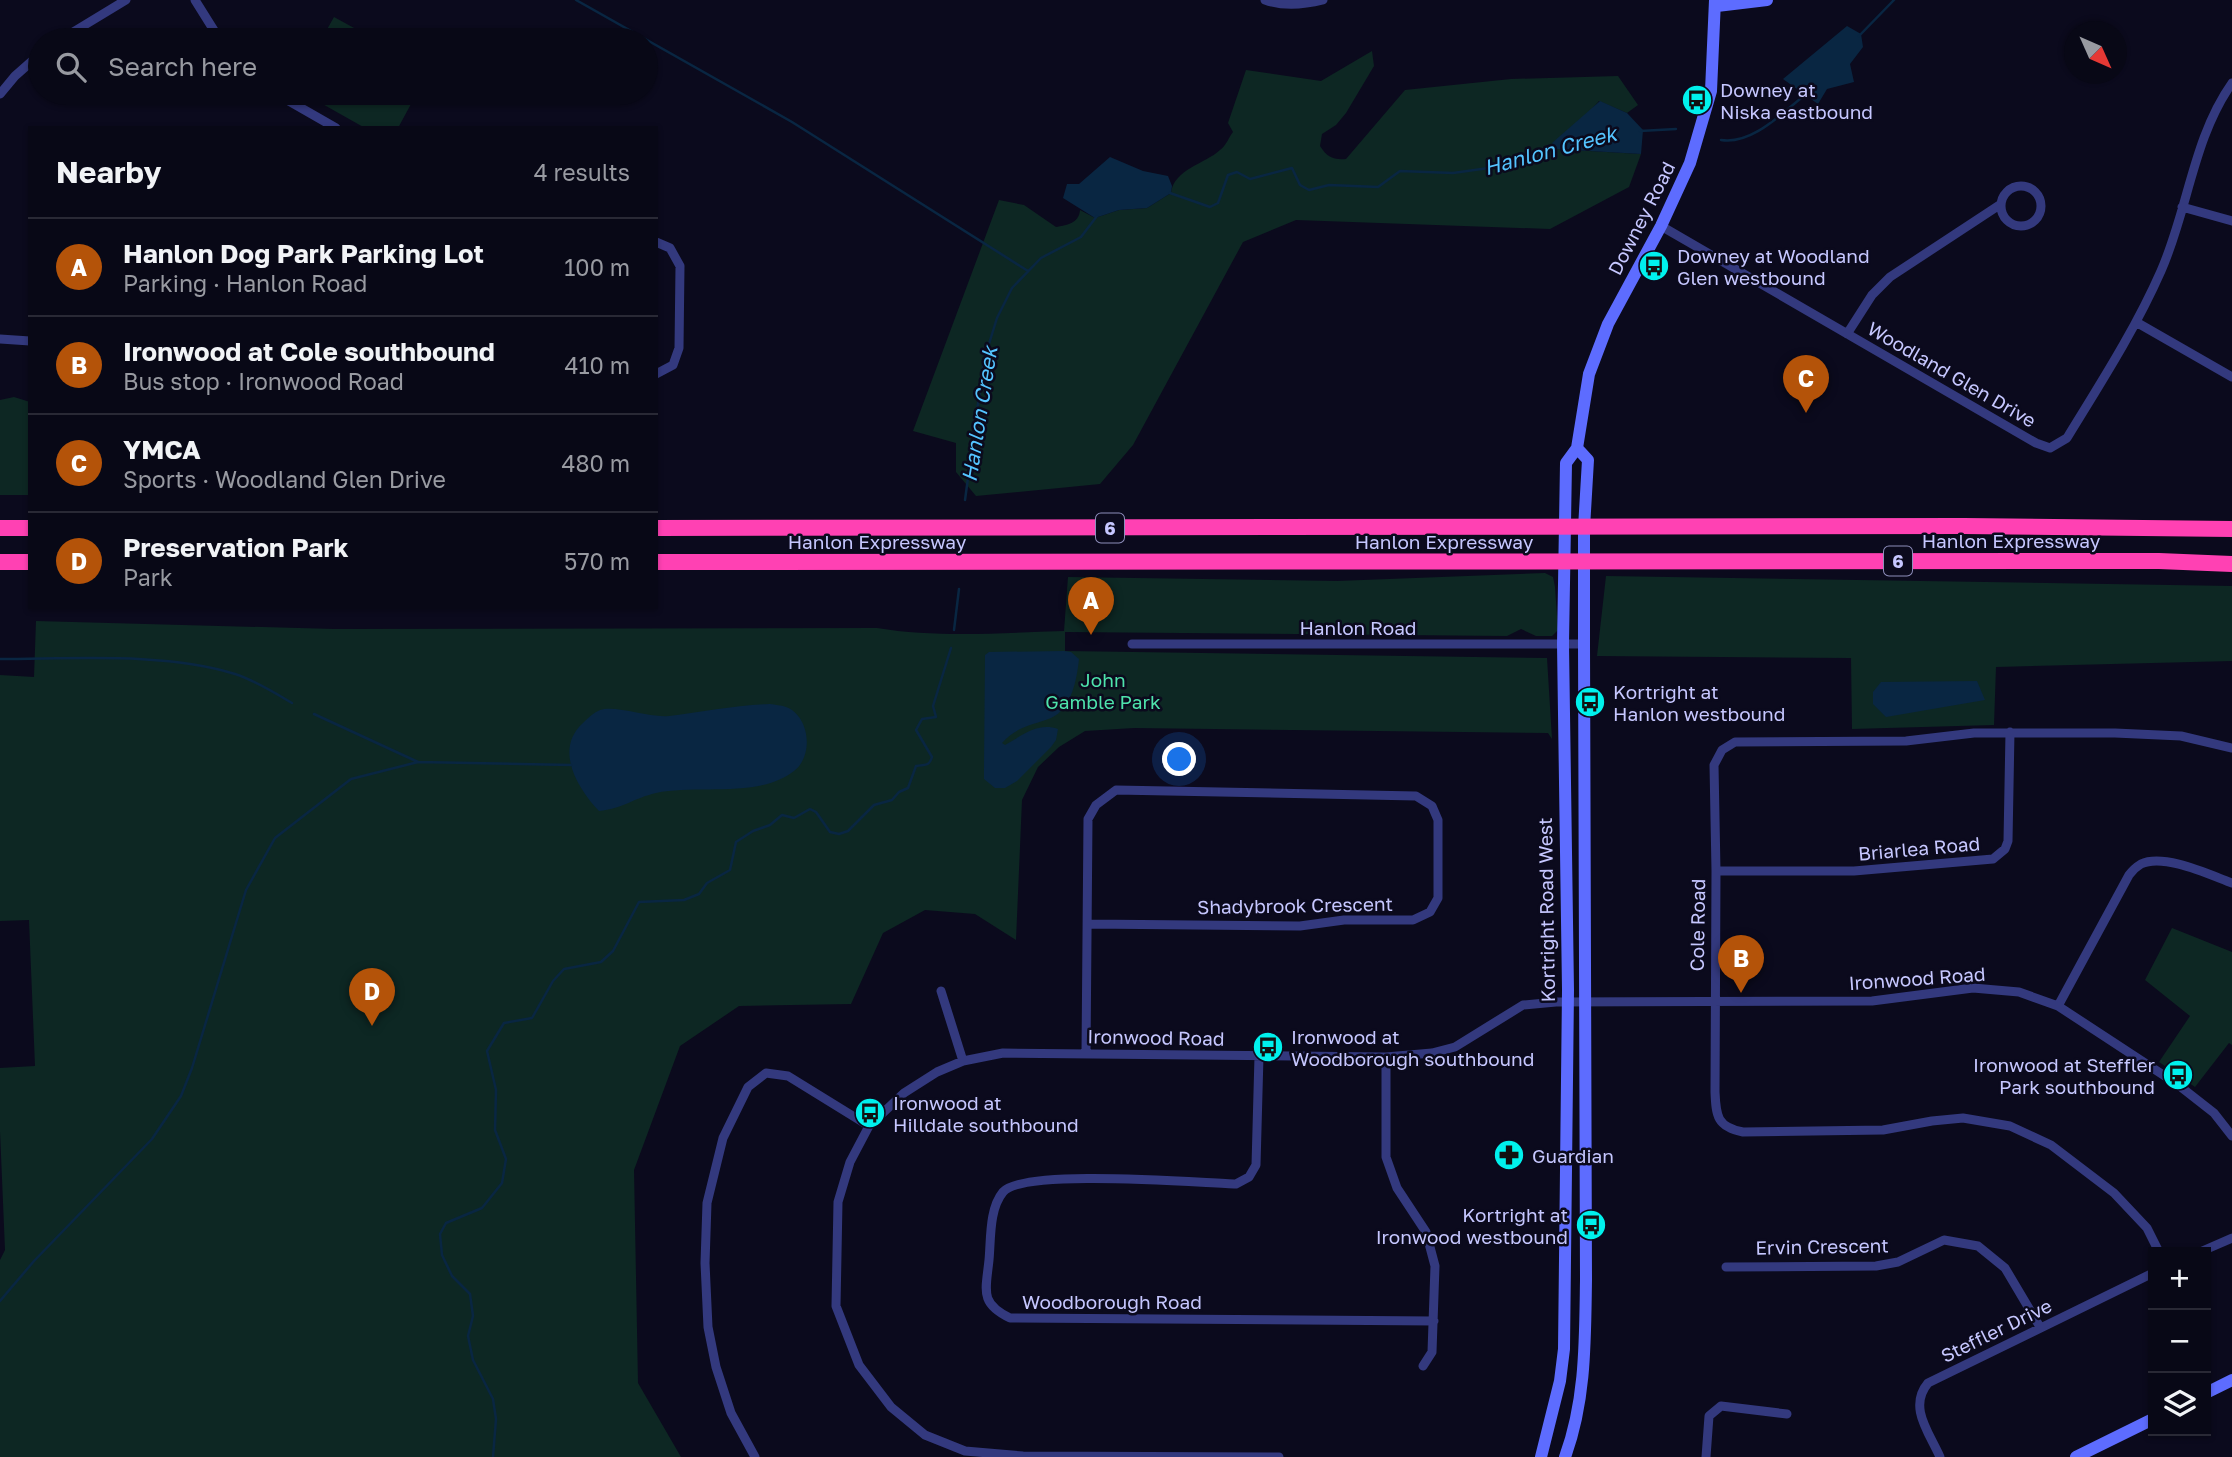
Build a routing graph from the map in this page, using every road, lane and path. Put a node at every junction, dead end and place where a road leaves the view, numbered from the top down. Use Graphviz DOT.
graph roads {
  1 [pos="126,0"];
  2 [pos="195,0"];
  3 [pos="1265,0"];
  4 [pos="1323,0"];
  5 [pos="1767,0"];
  6 [pos="1716,3"];
  7 [pos="80,28"];
  8 [pos="212,28"];
  9 [pos="28,65"];
  10 [pos="2232,83"];
  11 [pos="0,94"];
  12 [pos="296,105"];
  13 [pos="333,126"];
  14 [pos="2001,204"];
  15 [pos="2182,207"];
  16 [pos="2232,221"];
  17 [pos="1661,226"];
  18 [pos="658,243"];
  19 [pos="2136,322"];
  20 [pos="1847,334"];
  21 [pos="0,339"];
  22 [pos="28,341"];
  23 [pos="658,373"];
  24 [pos="2232,377"];
  25 [pos="1577,448"];
  26 [pos="0,528"];
  27 [pos="28,528"];
  28 [pos="658,528"];
  29 [pos="1564,528"];
  30 [pos="1584,528"];
  31 [pos="2232,529"];
  32 [pos="0,562"];
  33 [pos="28,562"];
  34 [pos="658,562"];
  35 [pos="1564,562"];
  36 [pos="1585,562"];
  37 [pos="2232,564"];
  38 [pos="1132,644"];
  39 [pos="1563,644"];
  40 [pos="1584,645"];
  41 [pos="2010,732"];
  42 [pos="2232,748"];
  43 [pos="1716,871"];
  44 [pos="2232,884"];
  45 [pos="1089,924"];
  46 [pos="941,991"];
  47 [pos="1714,1001"];
  48 [pos="1567,1002"];
  49 [pos="1586,1002"];
  50 [pos="2058,1006"];
  51 [pos="1086,1053"];
  52 [pos="1259,1056"];
  53 [pos="1386,1056"];
  54 [pos="963,1062"];
  55 [pos="869,1126"];
  56 [pos="2232,1136"];
  57 [pos="2232,1238"];
  58 [pos="2157,1247"];
  59 [pos="2211,1247"];
  60 [pos="1726,1267"];
  61 [pos="2148,1275"];
  62 [pos="1434,1321"];
  63 [pos="2040,1328"];
  64 [pos="1423,1366"];
  65 [pos="2232,1380"];
  66 [pos="2211,1390"];
  67 [pos="1787,1414"];
  68 [pos="2148,1421"];
  69 [pos="755,1457"];
  70 [pos="1279,1457"];
  71 [pos="1541,1457"];
  72 [pos="1565,1457"];
  73 [pos="1706,1457"];
  74 [pos="1940,1457"];
  75 [pos="2076,1457"];
  1 -- 7 [label="street"];
  2 -- 8 [label="street"];
  3 -- 4 [label="street"];
  5 -- 6 [label="street"];
  6 -- 17 [label="street, Downey Road"];
  9 -- 11 [label="street"];
  10 -- 15 [label="street, Woodland Glen Drive"];
  12 -- 13 [label="street"];
  14 -- 14 [label="street"];
  14 -- 20 [label="street"];
  15 -- 16 [label="street"];
  15 -- 19 [label="street, Woodland Glen Drive"];
  17 -- 20 [label="street, Woodland Glen Drive"];
  17 -- 25 [label="street, Downey Road"];
  18 -- 23 [label="street"];
  19 -- 20 [label="street, Woodland Glen Drive"];
  19 -- 24 [label="street"];
  21 -- 22 [label="street"];
  25 -- 29 [label="street, Downey Road"];
  25 -- 30 [label="street, Downey Road"];
  26 -- 27 [label="highway"];
  28 -- 29 [label="highway, Hanlon Expressway / 6"];
  29 -- 30 [label="highway, Hanlon Expressway / 6"];
  29 -- 35 [label="street, Kortright Road West"];
  30 -- 31 [label="highway, Hanlon Expressway / 6"];
  30 -- 36 [label="street, Downey Road"];
  32 -- 33 [label="highway"];
  34 -- 35 [label="highway, Hanlon Expressway / 6"];
  35 -- 36 [label="highway, Hanlon Expressway / 6"];
  35 -- 39 [label="street, Kortright Road West"];
  36 -- 37 [label="highway, Hanlon Expressway / 6"];
  36 -- 40 [label="street, Kortright Road West"];
  38 -- 39 [label="street, Hanlon Road"];
  39 -- 40 [label="street, Hanlon Road"];
  39 -- 48 [label="street, Kortright Road West"];
  40 -- 49 [label="street, Kortright Road West"];
  41 -- 42 [label="street, Cole Road"];
  41 -- 43 [label="street, Briarlea Road"];
  41 -- 43 [label="street, Cole Road"];
  43 -- 47 [label="street, Cole Road"];
  44 -- 50 [label="street"];
  45 -- 45 [label="street, Shadybrook Crescent"];
  45 -- 51 [label="street, Shadybrook Crescent"];
  46 -- 54 [label="street"];
  47 -- 49 [label="street, Ironwood Road"];
  47 -- 50 [label="street, Ironwood Road"];
  47 -- 58 [label="street, Cole Road"];
  48 -- 49 [label="street, Ironwood Road"];
  48 -- 53 [label="street, Ironwood Road"];
  48 -- 71 [label="street, Kortright Road West"];
  49 -- 72 [label="street, Kortright Road West"];
  50 -- 56 [label="street, Ironwood Road"];
  51 -- 52 [label="street, Ironwood Road"];
  51 -- 54 [label="street, Ironwood Road"];
  52 -- 53 [label="street, Ironwood Road"];
  52 -- 62 [label="street, Woodborough Road"];
  53 -- 62 [label="street"];
  54 -- 55 [label="street, Ironwood Road"];
  55 -- 69 [label="street"];
  55 -- 70 [label="street, Ironwood Road"];
  57 -- 59 [label="street"];
  60 -- 63 [label="street, Ervin Crescent"];
  61 -- 63 [label="street, Steffler Drive"];
  62 -- 64 [label="street"];
  63 -- 74 [label="street, Steffler Drive"];
  65 -- 66 [label="street"];
  67 -- 73 [label="street"];
  68 -- 75 [label="street"];
}
